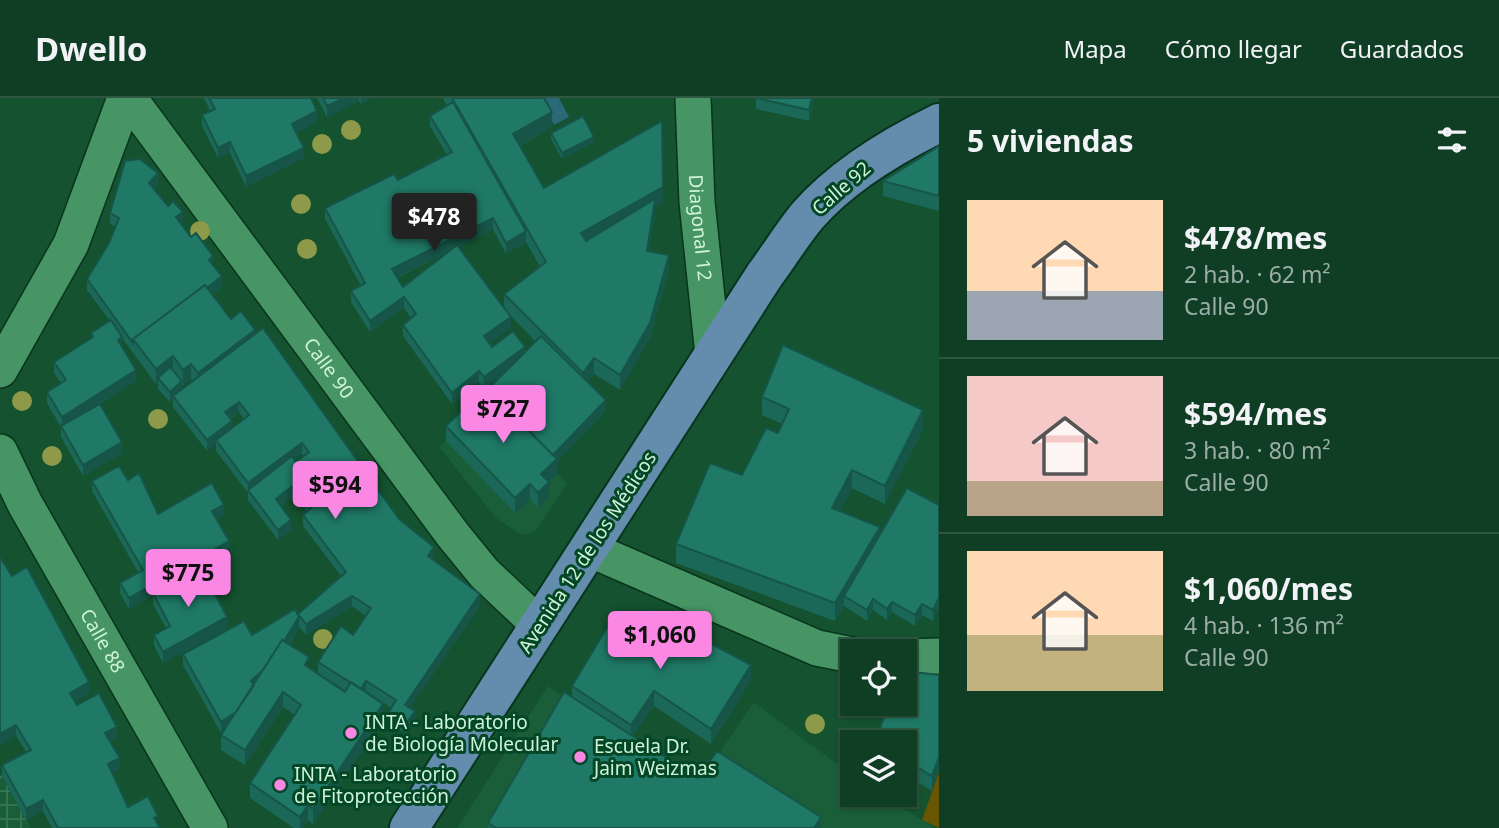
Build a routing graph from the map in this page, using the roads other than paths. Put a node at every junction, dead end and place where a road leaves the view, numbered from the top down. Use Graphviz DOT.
graph roads {
  1 [pos="127,98"];
  2 [pos="693,98"];
  3 [pos="939,123"];
  4 [pos="764,276"];
  5 [pos="713,355"];
  6 [pos="0,370"];
  7 [pos="0,452"];
  8 [pos="589,549"];
  9 [pos="540,626"];
  10 [pos="840,653"];
  11 [pos="939,656"];
  12 [pos="917,657"];
  13 [pos="210,828"];
  14 [pos="409,828"];
  1 -- 6 [label="street"];
  1 -- 9 [label="street, Calle 90"];
  2 -- 5 [label="street, Diagonal 12"];
  3 -- 4 [label="main road, Calle 92"];
  4 -- 5 [label="main road, Avenida 12 de los Médicos"];
  5 -- 8 [label="main road, Avenida 12 de los Médicos"];
  7 -- 13 [label="street, Calle 88"];
  8 -- 9 [label="main road, Avenida 12 de los Médicos"];
  8 -- 10 [label="street"];
  9 -- 14 [label="main road, Avenida 12 de los Médicos"];
  11 -- 12 [label="street"];
}
